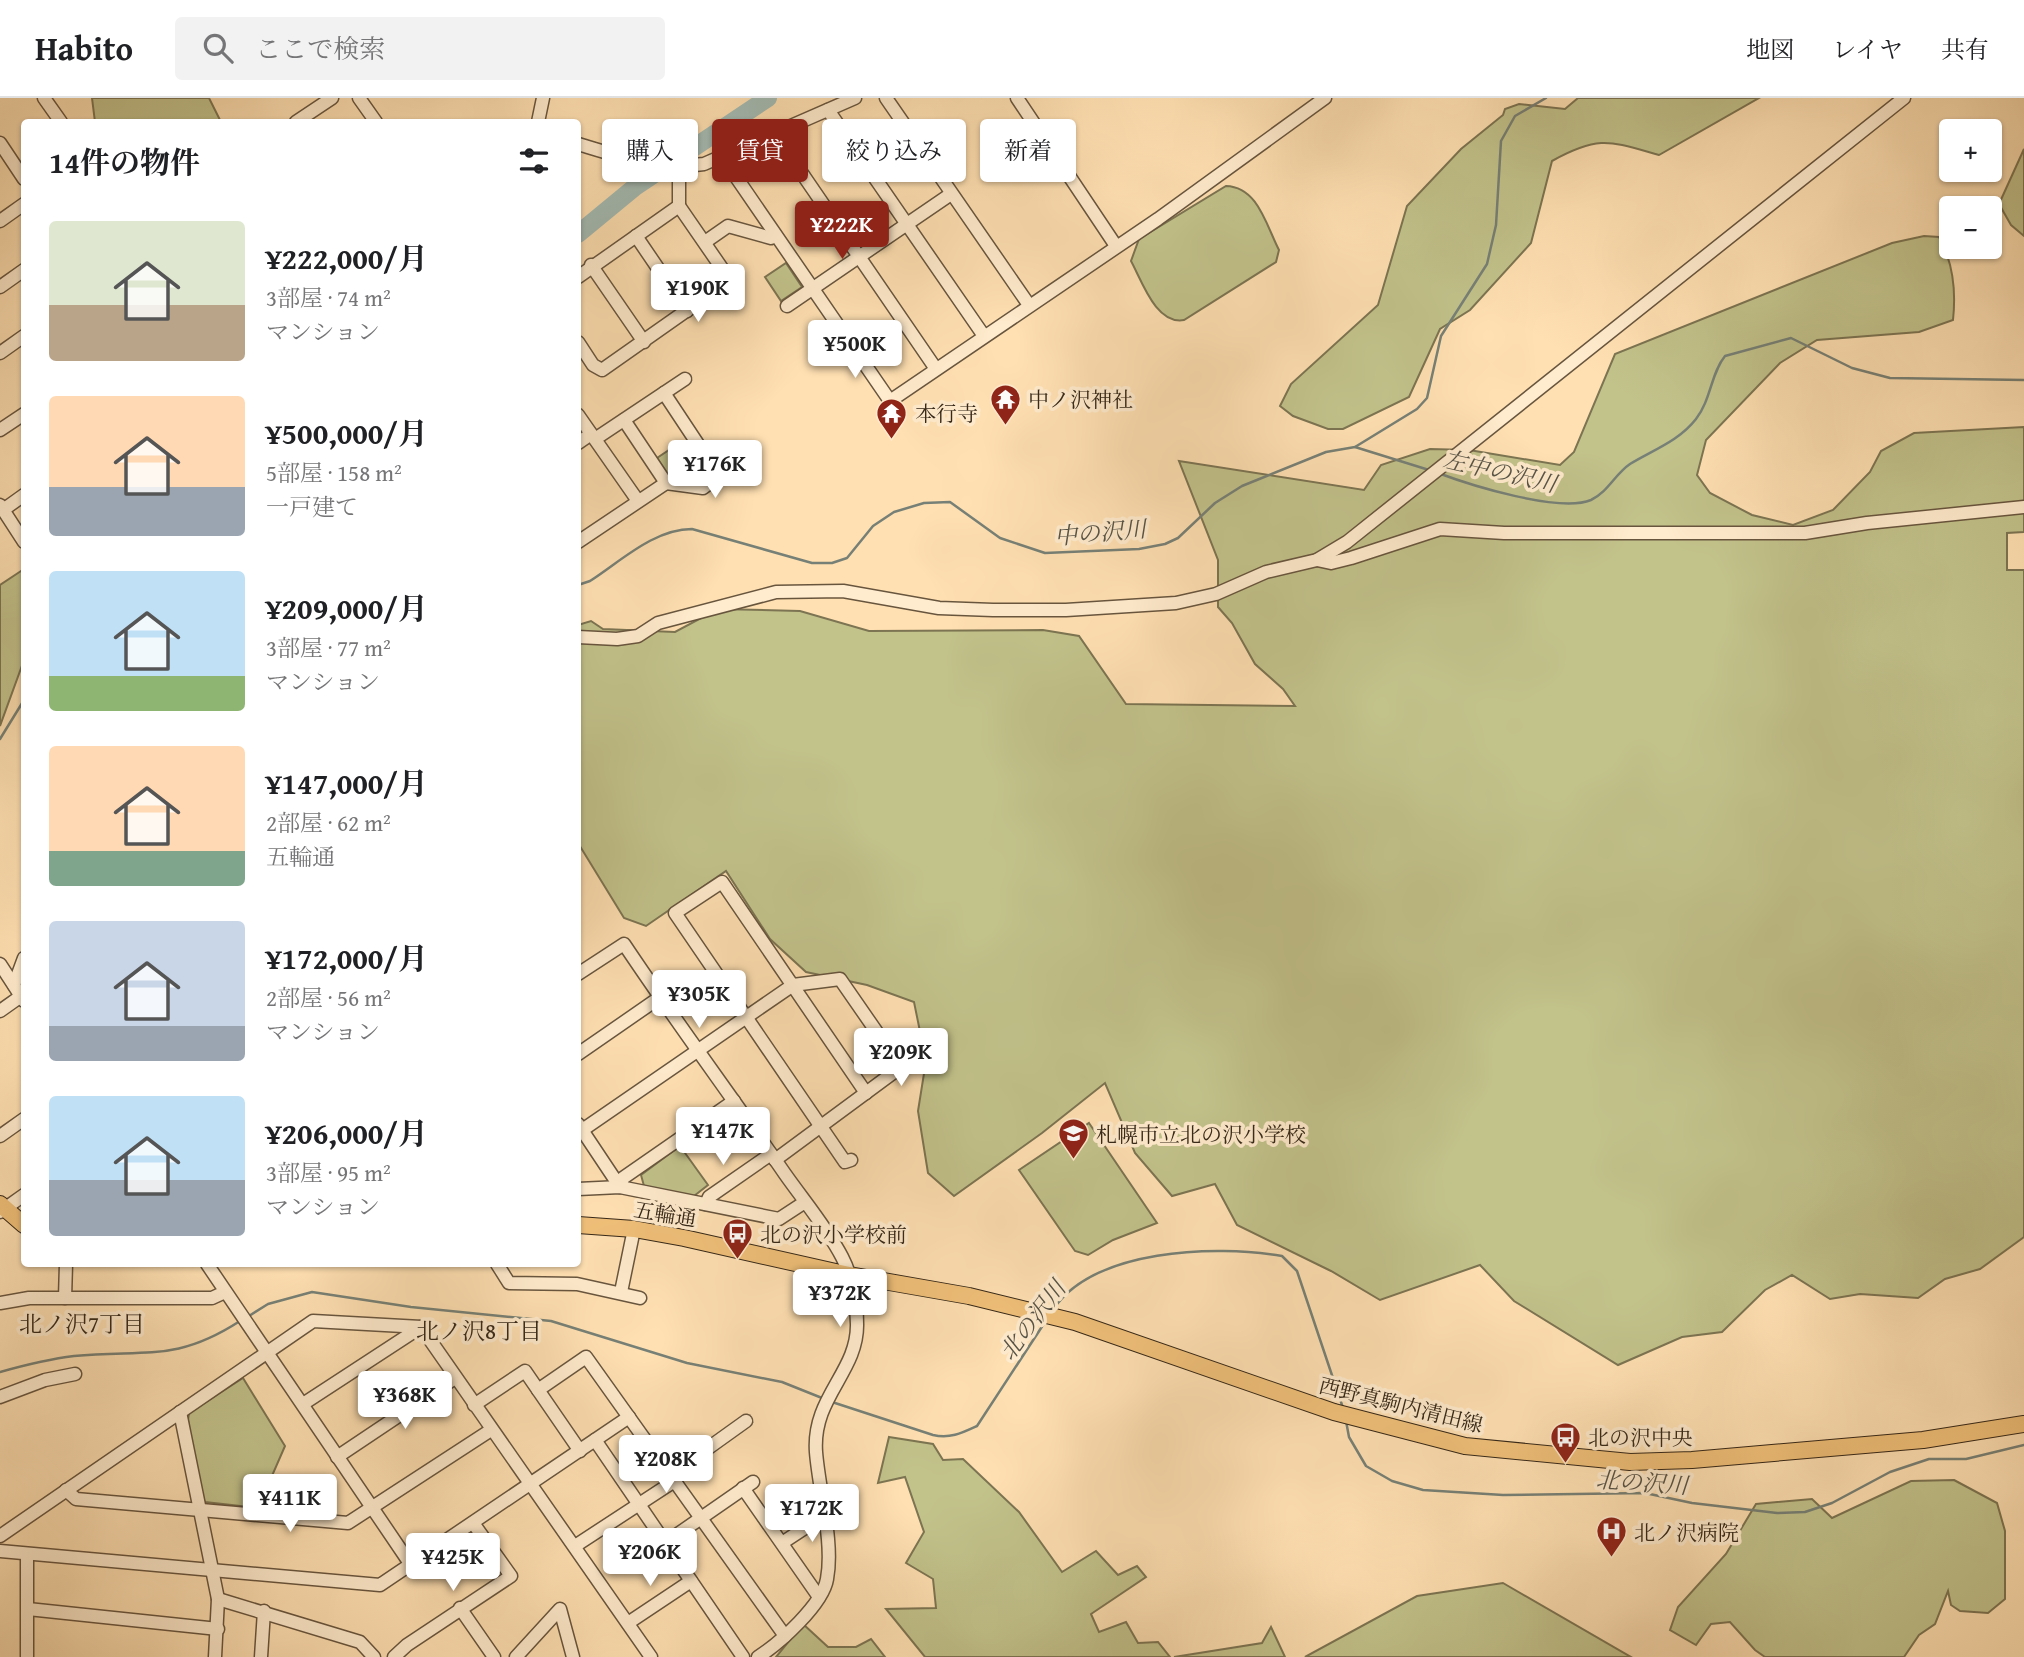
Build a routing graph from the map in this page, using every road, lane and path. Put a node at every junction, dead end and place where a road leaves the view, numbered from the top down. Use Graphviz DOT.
graph roads {
  1 [pos="44,98"];
  2 [pos="332,98"];
  3 [pos="543,98"];
  4 [pos="855,98"];
  5 [pos="886,98"];
  6 [pos="1017,98"];
  7 [pos="1325,98"];
  8 [pos="1904,98"];
  9 [pos="364,100"];
  10 [pos="828,110"];
  11 [pos="59,119"];
  12 [pos="300,119"];
  13 [pos="374,119"];
  14 [pos="539,119"];
  15 [pos="808,119"];
  16 [pos="581,145"];
  17 [pos="2,151"];
  18 [pos="602,151"];
  19 [pos="21,175"];
  20 [pos="679,182"];
  21 [pos="739,182"];
  22 [pos="808,182"];
  23 [pos="951,194"];
  24 [pos="21,206"];
  25 [pos="679,206"];
  26 [pos="0,221"];
  27 [pos="906,225"];
  28 [pos="636,236"];
  29 [pos="776,236"];
  30 [pos="705,242"];
  31 [pos="1116,246"];
  32 [pos="859,257"];
  33 [pos="591,265"];
  34 [pos="21,273"];
  35 [pos="581,274"];
  36 [pos="0,287"];
  37 [pos="812,289"];
  38 [pos="1029,305"];
  39 [pos="787,306"];
  40 [pos="687,312"];
  41 [pos="984,336"];
  42 [pos="21,338"];
  43 [pos="644,341"];
  44 [pos="581,347"];
  45 [pos="0,353"];
  46 [pos="936,369"];
  47 [pos="685,379"];
  48 [pos="664,393"];
  49 [pos="21,416"];
  50 [pos="581,419"];
  51 [pos="624,420"];
  52 [pos="0,430"];
  53 [pos="593,437"];
  54 [pos="581,442"];
  55 [pos="666,483"];
  56 [pos="21,497"];
  57 [pos="638,501"];
  58 [pos="2024,507"];
  59 [pos="1,508"];
  60 [pos="21,538"];
  61 [pos="581,540"];
  62 [pos="1317,560"];
  63 [pos="581,637"];
  64 [pos="0,964"];
  65 [pos="581,972"];
  66 [pos="793,985"];
  67 [pos="21,994"];
  68 [pos="659,998"];
  69 [pos="0,1011"];
  70 [pos="747,1017"];
  71 [pos="581,1052"];
  72 [pos="696,1053"];
  73 [pos="866,1093"];
  74 [pos="734,1101"];
  75 [pos="21,1121"];
  76 [pos="821,1126"];
  77 [pos="581,1128"];
  78 [pos="581,1132"];
  79 [pos="0,1136"];
  80 [pos="773,1157"];
  81 [pos="851,1160"];
  82 [pos="620,1186"];
  83 [pos="581,1189"];
  84 [pos="21,1197"];
  85 [pos="804,1202"];
  86 [pos="706,1204"];
  87 [pos="1,1208"];
  88 [pos="21,1224"];
  89 [pos="581,1225"];
  90 [pos="634,1229"];
  91 [pos="66,1267"];
  92 [pos="209,1267"];
  93 [pos="499,1267"];
  94 [pos="849,1275"];
  95 [pos="867,1278"];
  96 [pos="225,1292"];
  97 [pos="621,1292"];
  98 [pos="640,1297"];
  99 [pos="65,1298"];
  100 [pos="0,1303"];
  101 [pos="421,1327"];
  102 [pos="267,1351"];
  103 [pos="75,1374"];
  104 [pos="455,1378"];
  105 [pos="538,1390"];
  106 [pos="0,1397"];
  107 [pos="303,1404"];
  108 [pos="474,1405"];
  109 [pos="180,1412"];
  110 [pos="629,1417"];
  111 [pos="746,1421"];
  112 [pos="2024,1428"];
  113 [pos="491,1430"];
  114 [pos="595,1440"];
  115 [pos="580,1451"];
  116 [pos="337,1457"];
  117 [pos="674,1477"];
  118 [pos="531,1485"];
  119 [pos="66,1490"];
  120 [pos="639,1504"];
  121 [pos="200,1509"];
  122 [pos="372,1509"];
  123 [pos="823,1516"];
  124 [pos="703,1518"];
  125 [pos="473,1523"];
  126 [pos="0,1536"];
  127 [pos="665,1543"];
  128 [pos="782,1543"];
  129 [pos="575,1546"];
  130 [pos="0,1551"];
  131 [pos="27,1554"];
  132 [pos="411,1565"];
  133 [pos="211,1568"];
  134 [pos="691,1581"];
  135 [pos="819,1597"];
  136 [pos="218,1599"];
  137 [pos="460,1608"];
  138 [pos="28,1609"];
  139 [pos="264,1612"];
  140 [pos="628,1623"];
  141 [pos="218,1629"];
  142 [pos="785,1636"];
  143 [pos="763,1656"];
  144 [pos="27,1657"];
  145 [pos="215,1657"];
  146 [pos="261,1657"];
  147 [pos="374,1657"];
  148 [pos="394,1657"];
  149 [pos="494,1657"];
  150 [pos="516,1657"];
  151 [pos="573,1657"];
  152 [pos="651,1657"];
  153 [pos="743,1657"];
  1 -- 11 [label="street"];
  2 -- 12 [label="street"];
  3 -- 14 [label="street"];
  4 -- 10 [label="street"];
  5 -- 23 [label="street"];
  6 -- 31 [label="street"];
  7 -- 31 [label="street"];
  8 -- 62 [label="street"];
  9 -- 13 [label="street"];
  10 -- 15 [label="street"];
  10 -- 27 [label="street"];
  16 -- 18 [label="street"];
  17 -- 19 [label="street"];
  20 -- 25 [label="street"];
  21 -- 29 [label="street"];
  22 -- 32 [label="street"];
  23 -- 27 [label="street"];
  23 -- 38 [label="street"];
  24 -- 26 [label="street"];
  25 -- 28 [label="street"];
  25 -- 30 [label="street"];
  27 -- 32 [label="street"];
  27 -- 41 [label="street"];
  28 -- 33 [label="street"];
  28 -- 40 [label="street"];
  29 -- 30 [label="street"];
  29 -- 37 [label="street"];
  30 -- 40 [label="street"];
  31 -- 38 [label="street"];
  32 -- 37 [label="street"];
  32 -- 46 [label="street"];
  33 -- 35 [label="street"];
  33 -- 43 [label="street"];
  34 -- 36 [label="street"];
  37 -- 39 [label="street"];
  37 -- 46 [label="street"];
  38 -- 41 [label="street"];
  40 -- 43 [label="street"];
  41 -- 46 [label="street"];
  42 -- 45 [label="street"];
  43 -- 44 [label="street"];
  47 -- 48 [label="street"];
  48 -- 51 [label="street"];
  48 -- 55 [label="street"];
  49 -- 52 [label="street"];
  50 -- 53 [label="street"];
  51 -- 53 [label="street"];
  51 -- 55 [label="street"];
  53 -- 54 [label="street"];
  53 -- 57 [label="street"];
  55 -- 57 [label="street"];
  56 -- 59 [label="street"];
  57 -- 61 [label="street"];
  58 -- 62 [label="street"];
  59 -- 60 [label="street"];
  62 -- 63 [label="street"];
  64 -- 67 [label="street"];
  65 -- 68 [label="street"];
  66 -- 70 [label="street"];
  66 -- 70 [label="street"];
  66 -- 73 [label="street"];
  66 -- 73 [label="street"];
  67 -- 69 [label="street"];
  68 -- 71 [label="street"];
  68 -- 72 [label="street"];
  70 -- 72 [label="street"];
  70 -- 76 [label="street"];
  72 -- 74 [label="street"];
  72 -- 77 [label="street"];
  73 -- 76 [label="street"];
  74 -- 80 [label="street"];
  74 -- 82 [label="street"];
  75 -- 79 [label="street"];
  76 -- 80 [label="street"];
  76 -- 81 [label="street"];
  78 -- 82 [label="street"];
  80 -- 85 [label="street"];
  80 -- 86 [label="street"];
  82 -- 83 [label="street"];
  82 -- 86 [label="street"];
  84 -- 87 [label="street"];
  85 -- 86 [label="street"];
  85 -- 94 [label="street"];
  87 -- 88 [label="main road"];
  89 -- 90 [label="main road, 五輪通"];
  90 -- 94 [label="main road, 五輪通"];
  90 -- 97 [label="street"];
  91 -- 99 [label="street"];
  92 -- 96 [label="street"];
  93 -- 97 [label="street"];
  94 -- 95 [label="main road, 五輪通"];
  94 -- 123 [label="street"];
  95 -- 112 [label="main road, 西野真駒内清田線"];
  96 -- 99 [label="street"];
  96 -- 102 [label="street"];
  97 -- 98 [label="street"];
  99 -- 100 [label="street"];
  101 -- 102 [label="street"];
  101 -- 104 [label="street"];
  101 -- 107 [label="street"];
  102 -- 107 [label="street"];
  102 -- 109 [label="street"];
  103 -- 106 [label="street"];
  104 -- 108 [label="street"];
  104 -- 116 [label="street"];
  105 -- 108 [label="street"];
  105 -- 110 [label="street"];
  105 -- 115 [label="street"];
  107 -- 116 [label="street"];
  108 -- 113 [label="street"];
  109 -- 119 [label="street"];
  109 -- 121 [label="street"];
  110 -- 114 [label="street"];
  110 -- 117 [label="street"];
  111 -- 117 [label="street"];
  113 -- 118 [label="street"];
  113 -- 122 [label="street"];
  114 -- 115 [label="street"];
  114 -- 120 [label="street"];
  115 -- 118 [label="street"];
  116 -- 122 [label="street"];
  117 -- 120 [label="street"];
  117 -- 124 [label="street"];
  118 -- 125 [label="street"];
  118 -- 129 [label="street"];
  119 -- 121 [label="street"];
  119 -- 126 [label="street"];
  120 -- 127 [label="street"];
  120 -- 129 [label="street"];
  121 -- 122 [label="street"];
  121 -- 133 [label="street"];
  122 -- 132 [label="street"];
  123 -- 128 [label="street"];
  123 -- 135 [label="street"];
  124 -- 127 [label="street"];
  124 -- 128 [label="street"];
  124 -- 142 [label="street"];
  125 -- 132 [label="street"];
  125 -- 137 [label="street"];
  127 -- 134 [label="street"];
  128 -- 135 [label="street"];
  129 -- 140 [label="street"];
  130 -- 131 [label="street"];
  131 -- 133 [label="street"];
  131 -- 138 [label="street"];
  132 -- 133 [label="street"];
  133 -- 136 [label="street"];
  134 -- 140 [label="street"];
  134 -- 153 [label="street"];
  135 -- 142 [label="street"];
  136 -- 139 [label="street"];
  136 -- 141 [label="street"];
  137 -- 148 [label="street"];
  137 -- 149 [label="street"];
  138 -- 141 [label="street"];
  138 -- 144 [label="street"];
  139 -- 146 [label="street"];
  139 -- 147 [label="street"];
  140 -- 152 [label="street"];
  141 -- 145 [label="street"];
  142 -- 143 [label="street"];
  150 -- 151 [label="street"];
}
